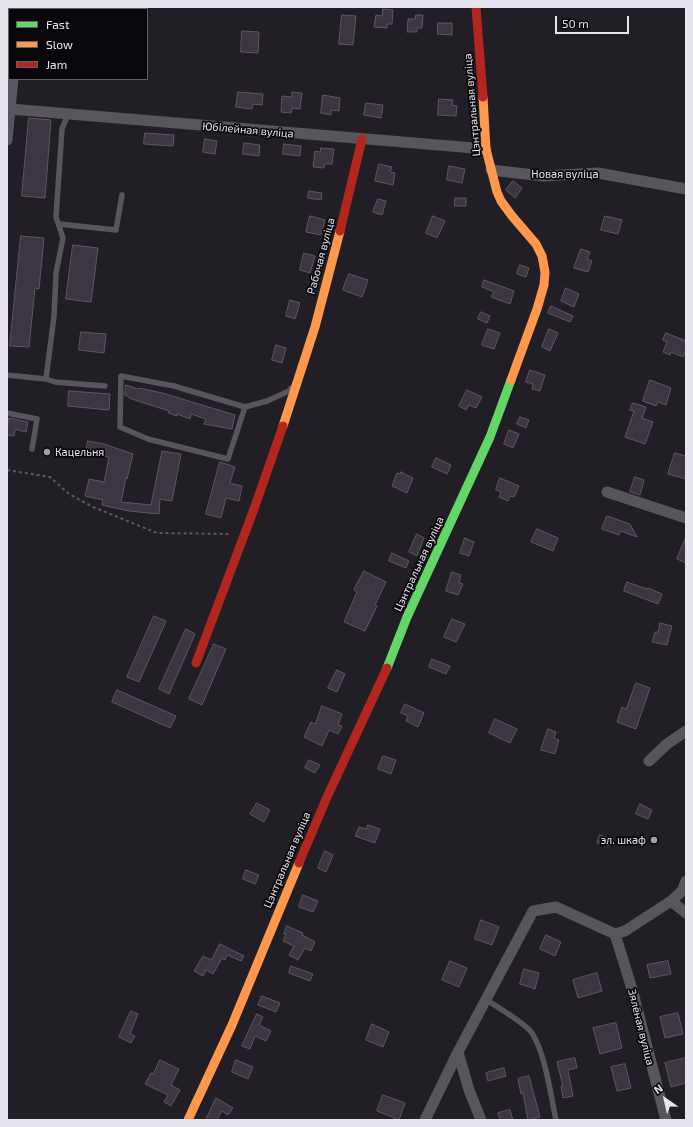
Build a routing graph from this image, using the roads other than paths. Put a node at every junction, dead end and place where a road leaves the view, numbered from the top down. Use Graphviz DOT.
graph roads {
  1 [pos="476,7"];
  2 [pos="13,80"];
  3 [pos="10,109"];
  4 [pos="68,114"];
  5 [pos="7,140"];
  6 [pos="362,140"];
  7 [pos="486,149"];
  8 [pos="491,170"];
  9 [pos="686,189"];
  10 [pos="122,195"];
  11 [pos="58,224"];
  12 [pos="7,375"];
  13 [pos="299,378"];
  14 [pos="46,379"];
  15 [pos="105,386"];
  16 [pos="245,407"];
  17 [pos="7,413"];
  18 [pos="32,449"];
  19 [pos="607,492"];
  20 [pos="686,518"];
  21 [pos="196,663"];
  22 [pos="686,731"];
  23 [pos="649,761"];
  24 [pos="686,881"];
  25 [pos="671,901"];
  26 [pos="686,913"];
  27 [pos="615,934"];
  28 [pos="486,1000"];
  29 [pos="458,1052"];
  30 [pos="188,1120"];
  31 [pos="425,1120"];
  32 [pos="481,1120"];
  33 [pos="556,1120"];
  34 [pos="666,1120"];
  1 -- 7 [label="street, Цэнтральная вуліца"];
  2 -- 3 [label="street"];
  3 -- 4 [label="street, Юбілейная вуліца"];
  3 -- 5 [label="street"];
  4 -- 6 [label="street, Юбілейная вуліца"];
  4 -- 11 [label="lane"];
  6 -- 7 [label="street, Юбілейная вуліца"];
  6 -- 13 [label="street, Рабочая вуліца"];
  7 -- 8 [label="street, Цэнтральная вуліца"];
  8 -- 9 [label="street, Новая вуліца"];
  8 -- 30 [label="street, Цэнтральная вуліца"];
  10 -- 11 [label="lane"];
  11 -- 14 [label="lane"];
  12 -- 14 [label="lane"];
  13 -- 16 [label="lane"];
  13 -- 21 [label="street, Рабочая вуліца"];
  14 -- 15 [label="lane"];
  16 -- 16 [label="lane"];
  17 -- 18 [label="lane"];
  19 -- 20 [label="street"];
  22 -- 23 [label="street"];
  24 -- 25 [label="street"];
  25 -- 26 [label="street"];
  25 -- 27 [label="street"];
  27 -- 28 [label="street"];
  27 -- 34 [label="street, Зялёная вуліца"];
  28 -- 29 [label="street"];
  28 -- 33 [label="lane"];
  29 -- 31 [label="street"];
  29 -- 32 [label="street"];
}
